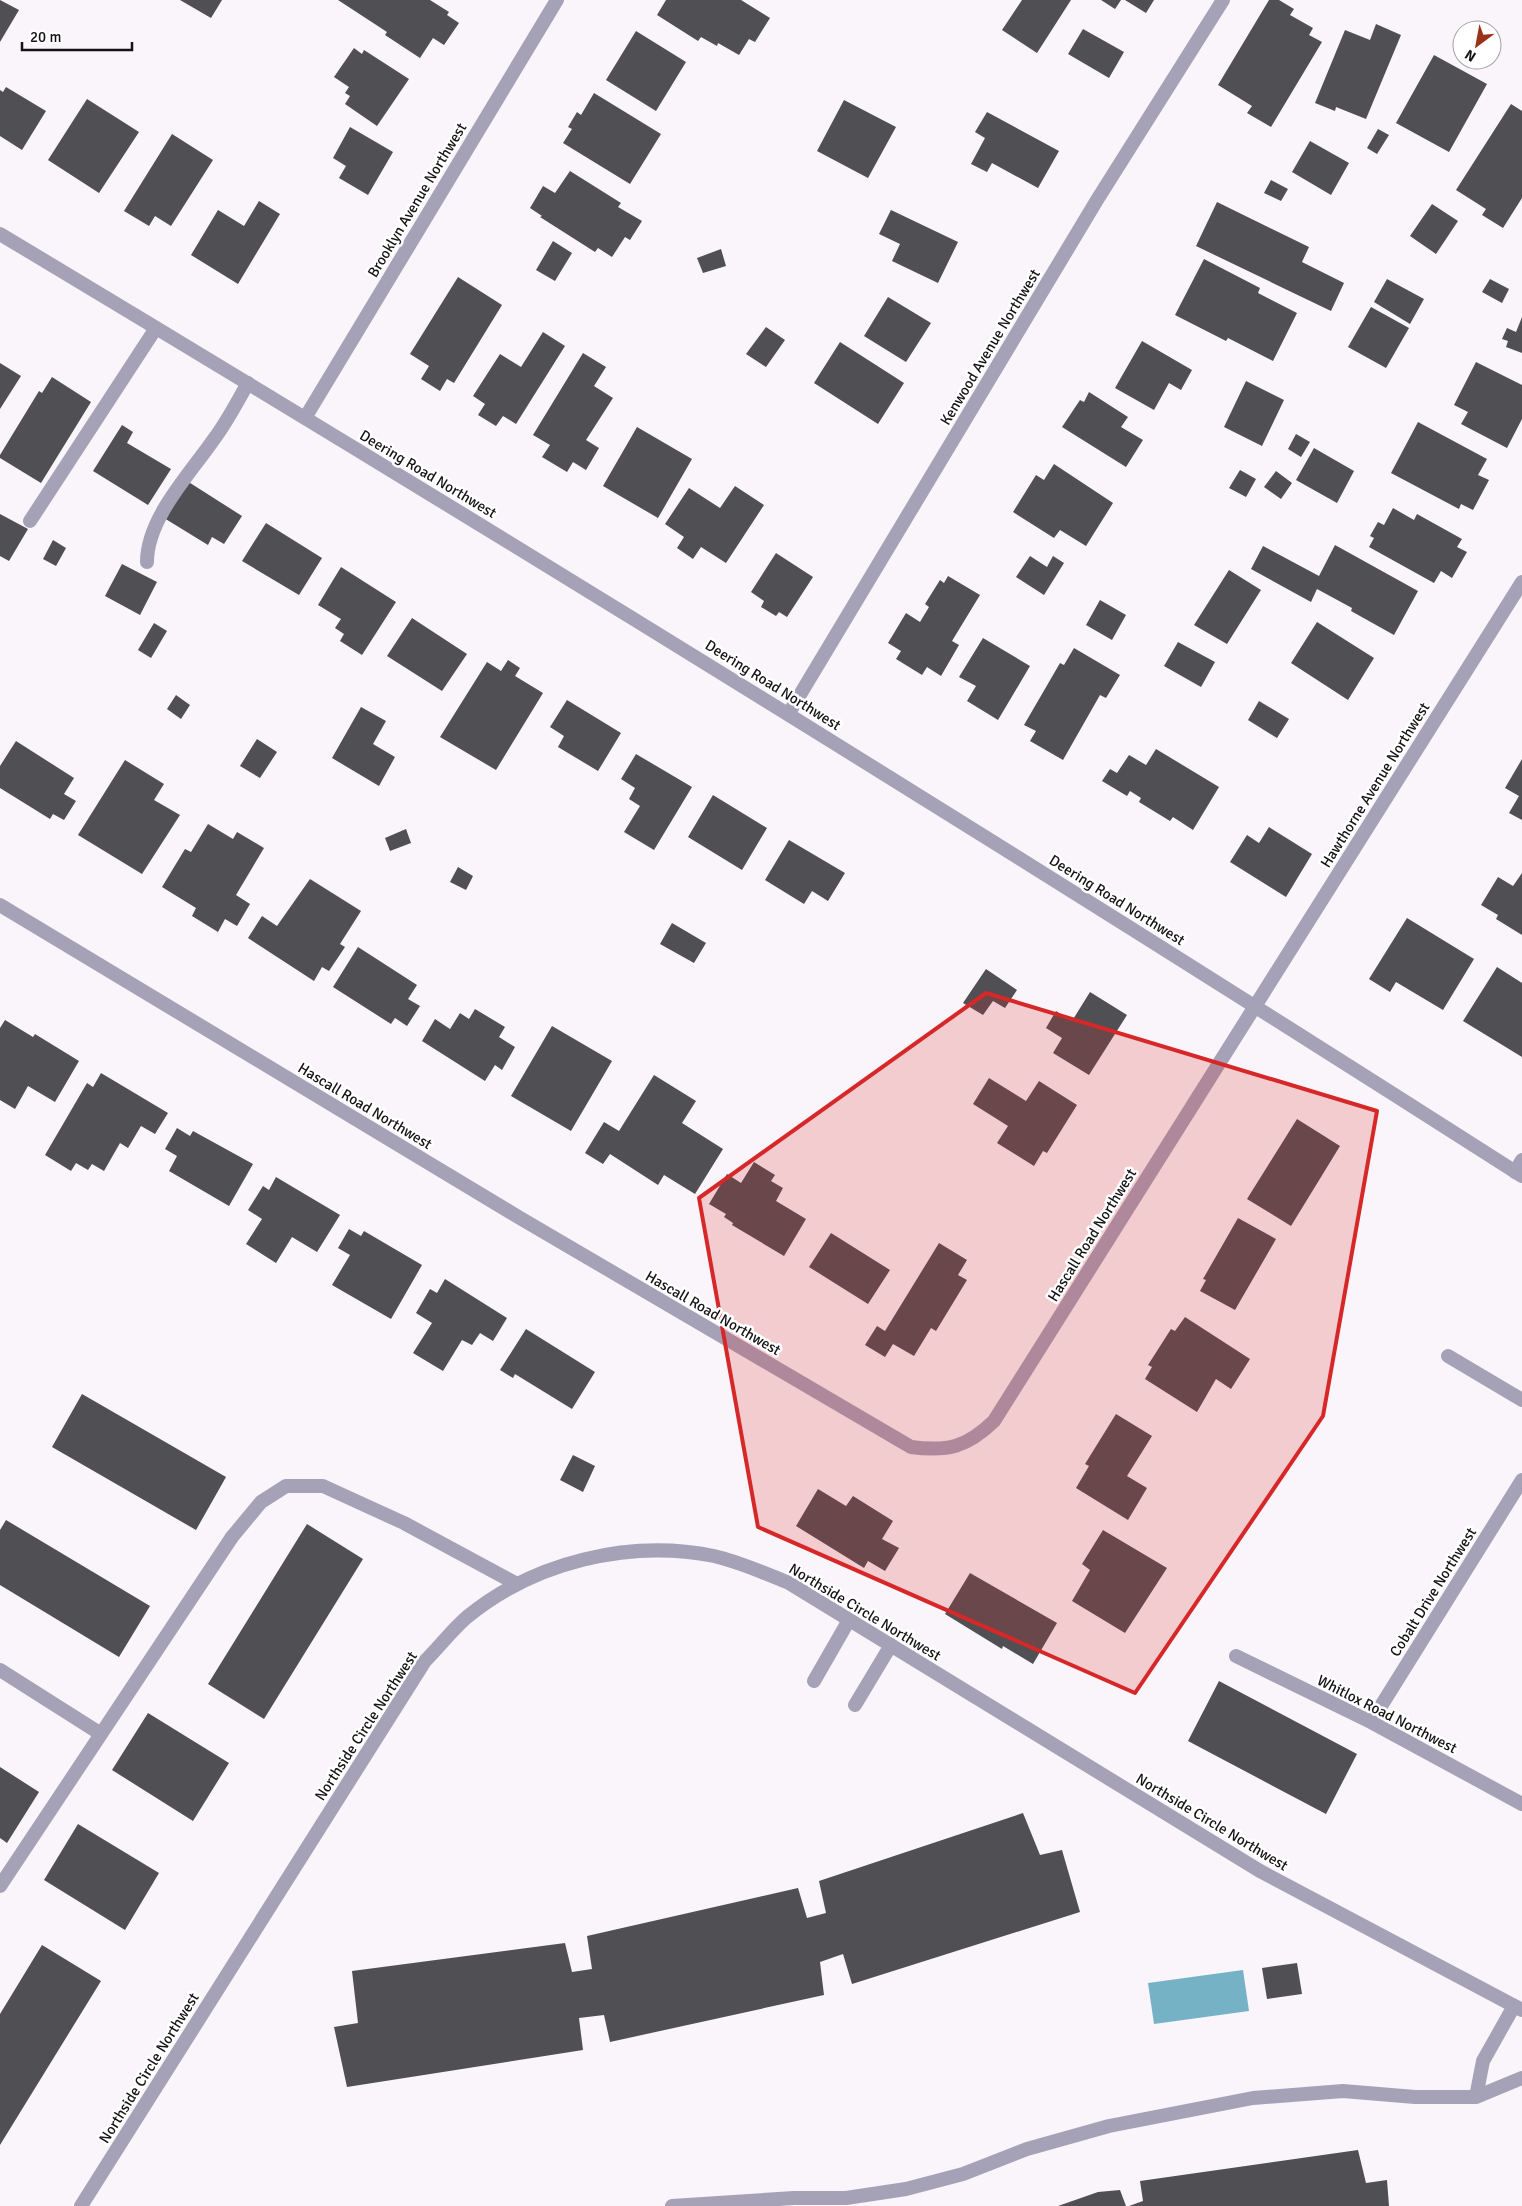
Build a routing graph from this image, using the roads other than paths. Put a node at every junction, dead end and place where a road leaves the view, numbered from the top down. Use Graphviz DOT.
graph roads {
  1 [pos="557,0"];
  2 [pos="1222,0"];
  3 [pos="0,234"];
  4 [pos="156,328"];
  5 [pos="248,383"];
  6 [pos="305,418"];
  7 [pos="30,521"];
  8 [pos="147,562"];
  9 [pos="1522,582"];
  10 [pos="789,713"];
  11 [pos="0,905"];
  12 [pos="1256,1006"];
  13 [pos="1520,1170"];
  14 [pos="1448,1356"];
  15 [pos="1522,1400"];
  16 [pos="1522,1480"];
  17 [pos="517,1584"];
  18 [pos="849,1620"];
  19 [pos="891,1646"];
  20 [pos="1236,1656"];
  21 [pos="0,1670"];
  22 [pos="814,1681"];
  23 [pos="855,1705"];
  24 [pos="1371,1722"];
  25 [pos="101,1734"];
  26 [pos="1522,1804"];
  27 [pos="0,1885"];
  28 [pos="1518,2008"];
  29 [pos="1522,2078"];
  30 [pos="1476,2097"];
  31 [pos="81,2206"];
  32 [pos="672,2206"];
  1 -- 6 [label="street, Brooklyn Avenue Northwest"];
  2 -- 10 [label="street, Kenwood Avenue Northwest"];
  3 -- 4 [label="street, Deering Road Northwest"];
  4 -- 5 [label="street, Deering Road Northwest"];
  4 -- 7 [label="street"];
  5 -- 6 [label="street, Deering Road Northwest"];
  5 -- 8 [label="street"];
  6 -- 10 [label="street, Deering Road Northwest"];
  9 -- 12 [label="street, Hawthorne Avenue Northwest"];
  10 -- 12 [label="street, Deering Road Northwest"];
  11 -- 12 [label="street, Hascall Road Northwest"];
  12 -- 13 [label="street, Deering Road Northwest"];
  14 -- 15 [label="street"];
  16 -- 24 [label="street, Cobalt Drive Northwest"];
  17 -- 18 [label="street, Northside Circle Northwest"];
  17 -- 25 [label="street"];
  17 -- 31 [label="street, Northside Circle Northwest"];
  18 -- 19 [label="street, Northside Circle Northwest"];
  18 -- 22 [label="street"];
  19 -- 23 [label="street"];
  19 -- 28 [label="street, Northside Circle Northwest"];
  20 -- 24 [label="street, Whitlox Road Northwest"];
  21 -- 25 [label="street"];
  24 -- 26 [label="street, Whitlox Road Northwest"];
  25 -- 27 [label="street"];
  28 -- 30 [label="street"];
  29 -- 30 [label="street"];
  30 -- 32 [label="street"];
}
